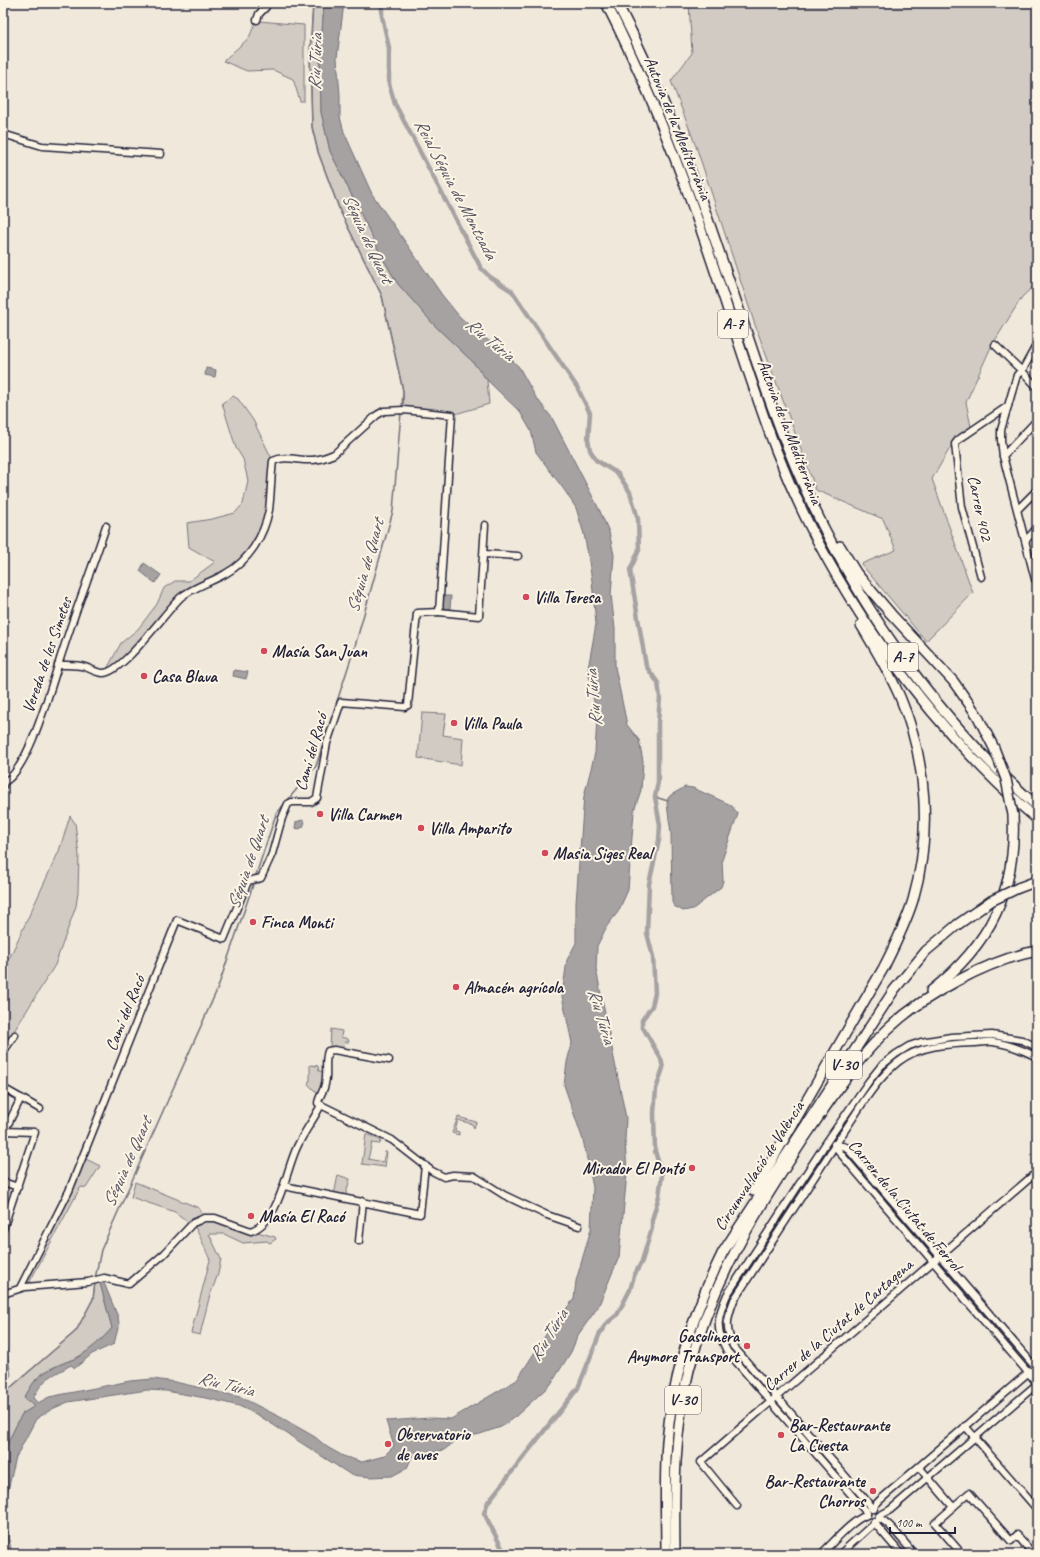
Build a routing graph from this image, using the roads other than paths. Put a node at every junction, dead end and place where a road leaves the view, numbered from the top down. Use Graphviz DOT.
graph roads {
  1 [pos="266,3"];
  2 [pos="606,3"];
  3 [pos="617,3"];
  4 [pos="258,20"];
  5 [pos="3,134"];
  6 [pos="161,154"];
  7 [pos="1037,344"];
  8 [pos="995,345"];
  9 [pos="1022,371"];
  10 [pos="1037,387"];
  11 [pos="1008,406"];
  12 [pos="1037,420"];
  13 [pos="1003,456"];
  14 [pos="803,484"];
  15 [pos="1037,490"];
  16 [pos="1018,509"];
  17 [pos="485,525"];
  18 [pos="106,526"];
  19 [pos="1037,528"];
  20 [pos="1026,540"];
  21 [pos="484,554"];
  22 [pos="518,556"];
  23 [pos="981,577"];
  24 [pos="1036,579"];
  25 [pos="844,588"];
  26 [pos="439,612"];
  27 [pos="58,665"];
  28 [pos="3,786"];
  29 [pos="1037,806"];
  30 [pos="1037,820"];
  31 [pos="1037,880"];
  32 [pos="1037,951"];
  33 [pos="911,1010"];
  34 [pos="15,1036"];
  35 [pos="1037,1047"];
  36 [pos="3,1052"];
  37 [pos="1037,1057"];
  38 [pos="389,1060"];
  39 [pos="3,1088"];
  40 [pos="21,1098"];
  41 [pos="321,1105"];
  42 [pos="40,1109"];
  43 [pos="3,1132"];
  44 [pos="828,1140"];
  45 [pos="835,1145"];
  46 [pos="425,1165"];
  47 [pos="1037,1172"];
  48 [pos="3,1182"];
  49 [pos="284,1186"];
  50 [pos="18,1187"];
  51 [pos="363,1201"];
  52 [pos="579,1226"];
  53 [pos="3,1229"];
  54 [pos="359,1241"];
  55 [pos="723,1252"];
  56 [pos="940,1256"];
  57 [pos="933,1262"];
  58 [pos="20,1288"];
  59 [pos="3,1294"];
  60 [pos="1036,1367"];
  61 [pos="1028,1372"];
  62 [pos="1037,1383"];
  63 [pos="777,1396"];
  64 [pos="771,1402"];
  65 [pos="965,1426"];
  66 [pos="975,1437"];
  67 [pos="919,1467"];
  68 [pos="928,1478"];
  69 [pos="737,1506"];
  70 [pos="953,1507"];
  71 [pos="1037,1510"];
  72 [pos="870,1511"];
  73 [pos="877,1519"];
  74 [pos="896,1533"];
  75 [pos="889,1540"];
  76 [pos="666,1554"];
  77 [pos="676,1554"];
  78 [pos="821,1554"];
  79 [pos="840,1554"];
  80 [pos="901,1554"];
  81 [pos="905,1554"];
  82 [pos="909,1554"];
  83 [pos="914,1554"];
  84 [pos="962,1554"];
  85 [pos="1033,1554"];
  1 -- 4 [label="street"];
  2 -- 25 [label="highway, Autovia de la Mediterrània / A-7"];
  3 -- 14 [label="highway, Autovia de la Mediterrània / A-7"];
  5 -- 6 [label="street"];
  7 -- 9 [label="street"];
  8 -- 9 [label="street"];
  9 -- 10 [label="street"];
  9 -- 11 [label="street"];
  11 -- 13 [label="street"];
  11 -- 23 [label="street, Carrer 402"];
  12 -- 13 [label="street"];
  13 -- 16 [label="street"];
  14 -- 29 [label="highway, Autovia de la Mediterrània / A-7"];
  14 -- 33 [label="highway, bridge"];
  15 -- 16 [label="street"];
  16 -- 20 [label="street"];
  17 -- 21 [label="street"];
  18 -- 27 [label="street, Vereda de les Simetes"];
  19 -- 20 [label="street"];
  20 -- 24 [label="street"];
  21 -- 22 [label="street"];
  21 -- 26 [label="street"];
  25 -- 30 [label="highway, Autovia de la Mediterrània / A-7"];
  25 -- 55 [label="highway"];
  26 -- 27 [label="street"];
  26 -- 58 [label="street, Camí del Racó"];
  27 -- 28 [label="street, Vereda de les Simetes"];
  31 -- 55 [label="highway, Circumval·lació de València / V-30, bridge"];
  32 -- 33 [label="highway, Circumval·lació de València / V-30"];
  33 -- 77 [label="highway, Circumval·lació de València / V-30"];
  34 -- 36 [label="street"];
  35 -- 44 [label="street"];
  37 -- 45 [label="street"];
  38 -- 41 [label="street"];
  39 -- 40 [label="street"];
  40 -- 42 [label="street"];
  40 -- 43 [label="street"];
  41 -- 46 [label="street"];
  41 -- 49 [label="street"];
  43 -- 50 [label="street"];
  44 -- 45 [label="street"];
  44 -- 64 [label="street"];
  45 -- 56 [label="street, Carrer de la Ciutat de Ferrol"];
  45 -- 57 [label="street, Carrer de la Ciutat de Ferrol"];
  45 -- 63 [label="street"];
  46 -- 51 [label="street"];
  46 -- 52 [label="street"];
  47 -- 56 [label="street, Carrer de la Ciutat de Cartagena"];
  48 -- 50 [label="street"];
  49 -- 51 [label="street"];
  49 -- 58 [label="street"];
  50 -- 53 [label="street"];
  51 -- 54 [label="street"];
  55 -- 76 [label="highway, Circumval·lació de València / V-30"];
  56 -- 57 [label="street, Carrer de la Ciutat de Cartagena"];
  56 -- 60 [label="street, Carrer de la Ciutat de Ferrol"];
  57 -- 61 [label="street, Carrer de la Ciutat de Ferrol"];
  57 -- 63 [label="street, Carrer de la Ciutat de Cartagena"];
  58 -- 59 [label="street"];
  60 -- 61 [label="street"];
  61 -- 62 [label="street, Carrer de la Ciutat de Ferrol"];
  61 -- 65 [label="street"];
  62 -- 66 [label="street"];
  63 -- 64 [label="street, Carrer de la Ciutat de Cartagena"];
  63 -- 72 [label="street"];
  64 -- 69 [label="street, Carrer de la Ciutat de Cartagena"];
  64 -- 72 [label="street"];
  65 -- 66 [label="street"];
  65 -- 67 [label="street"];
  66 -- 68 [label="street"];
  66 -- 71 [label="street"];
  67 -- 68 [label="street"];
  67 -- 72 [label="street"];
  68 -- 70 [label="street"];
  68 -- 73 [label="street"];
  70 -- 84 [label="street"];
  70 -- 85 [label="street"];
  72 -- 73 [label="street"];
  72 -- 73 [label="street"];
  72 -- 78 [label="street"];
  73 -- 74 [label="street"];
  73 -- 75 [label="street"];
  73 -- 79 [label="street"];
  74 -- 82 [label="street"];
  74 -- 83 [label="street"];
  75 -- 80 [label="street"];
  75 -- 81 [label="street"];
}
